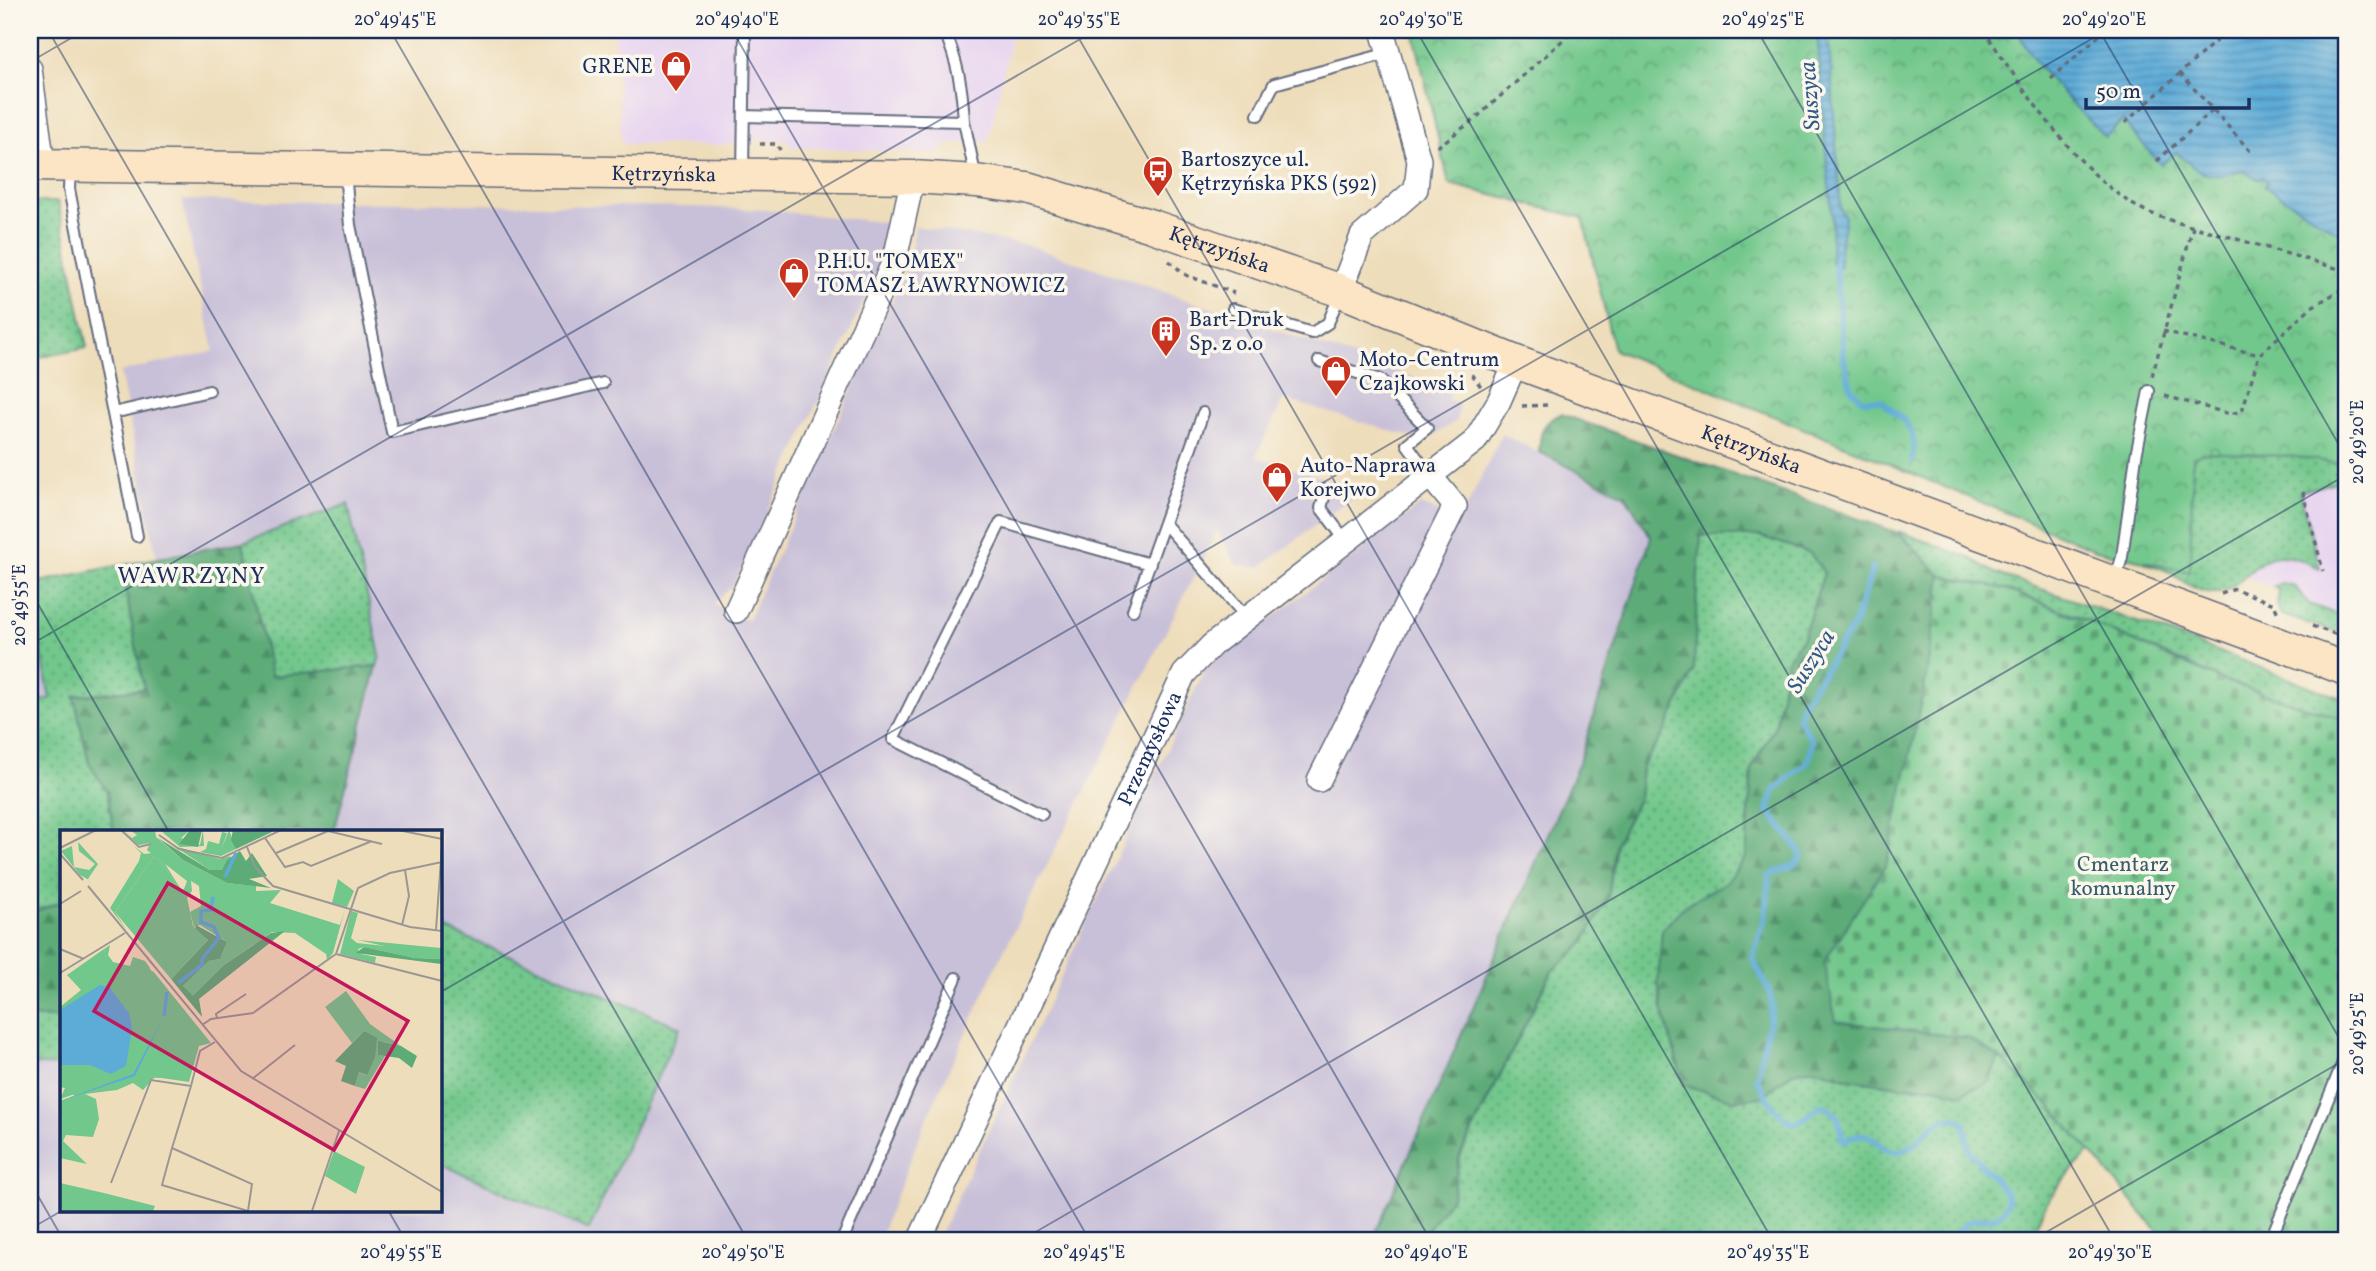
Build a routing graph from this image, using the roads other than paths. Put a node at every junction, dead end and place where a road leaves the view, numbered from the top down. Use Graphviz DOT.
graph roads {
  1 [pos="745,30"];
  2 [pos="944,30"];
  3 [pos="1382,30"];
  4 [pos="1389,53"];
  5 [pos="30,69"];
  6 [pos="1258,115"];
  7 [pos="744,116"];
  8 [pos="964,121"];
  9 [pos="47,165"];
  10 [pos="345,169"];
  11 [pos="743,175"];
  12 [pos="913,177"];
  13 [pos="976,181"];
  14 [pos="1340,291"];
  15 [pos="1233,309"];
  16 [pos="1319,362"];
  17 [pos="1516,362"];
  18 [pos="603,383"];
  19 [pos="209,391"];
  20 [pos="2149,391"];
  21 [pos="113,413"];
  22 [pos="1203,414"];
  23 [pos="1431,477"];
  24 [pos="1326,490"];
  25 [pos="1164,523"];
  26 [pos="137,536"];
  27 [pos="1346,541"];
  28 [pos="1150,564"];
  29 [pos="2114,583"];
  30 [pos="1133,610"];
  31 [pos="736,611"];
  32 [pos="1247,618"];
  33 [pos="2346,669"];
  34 [pos="1319,780"];
  35 [pos="1042,814"];
  36 [pos="956,978"];
  37 [pos="2346,1055"];
  38 [pos="842,1241"];
  39 [pos="919,1241"];
  40 [pos="2270,1241"];
  1 -- 7 [label="lane"];
  2 -- 8 [label="lane"];
  3 -- 4 [label="street"];
  4 -- 6 [label="lane"];
  4 -- 14 [label="street"];
  5 -- 9 [label="street"];
  7 -- 8 [label="lane"];
  7 -- 11 [label="lane"];
  8 -- 13 [label="lane"];
  9 -- 10 [label="main road, Kętrzyńska"];
  9 -- 21 [label="lane"];
  10 -- 11 [label="main road, Kętrzyńska"];
  10 -- 18 [label="lane"];
  11 -- 12 [label="main road, Kętrzyńska"];
  12 -- 13 [label="main road, Kętrzyńska"];
  12 -- 31 [label="street"];
  13 -- 14 [label="main road, Kętrzyńska"];
  14 -- 15 [label="lane"];
  14 -- 17 [label="main road, Kętrzyńska"];
  16 -- 23 [label="lane"];
  17 -- 23 [label="street, Przemysłowa"];
  17 -- 29 [label="main road, Kętrzyńska"];
  19 -- 21 [label="lane"];
  20 -- 29 [label="lane"];
  21 -- 26 [label="lane"];
  22 -- 25 [label="lane"];
  23 -- 27 [label="street, Przemysłowa"];
  23 -- 34 [label="street"];
  24 -- 27 [label="lane"];
  25 -- 28 [label="lane"];
  25 -- 32 [label="lane"];
  27 -- 32 [label="street, Przemysłowa"];
  28 -- 30 [label="lane"];
  28 -- 35 [label="lane"];
  29 -- 33 [label="main road, Kętrzyńska"];
  32 -- 39 [label="street, Przemysłowa"];
  36 -- 38 [label="lane"];
  37 -- 40 [label="lane"];
}
